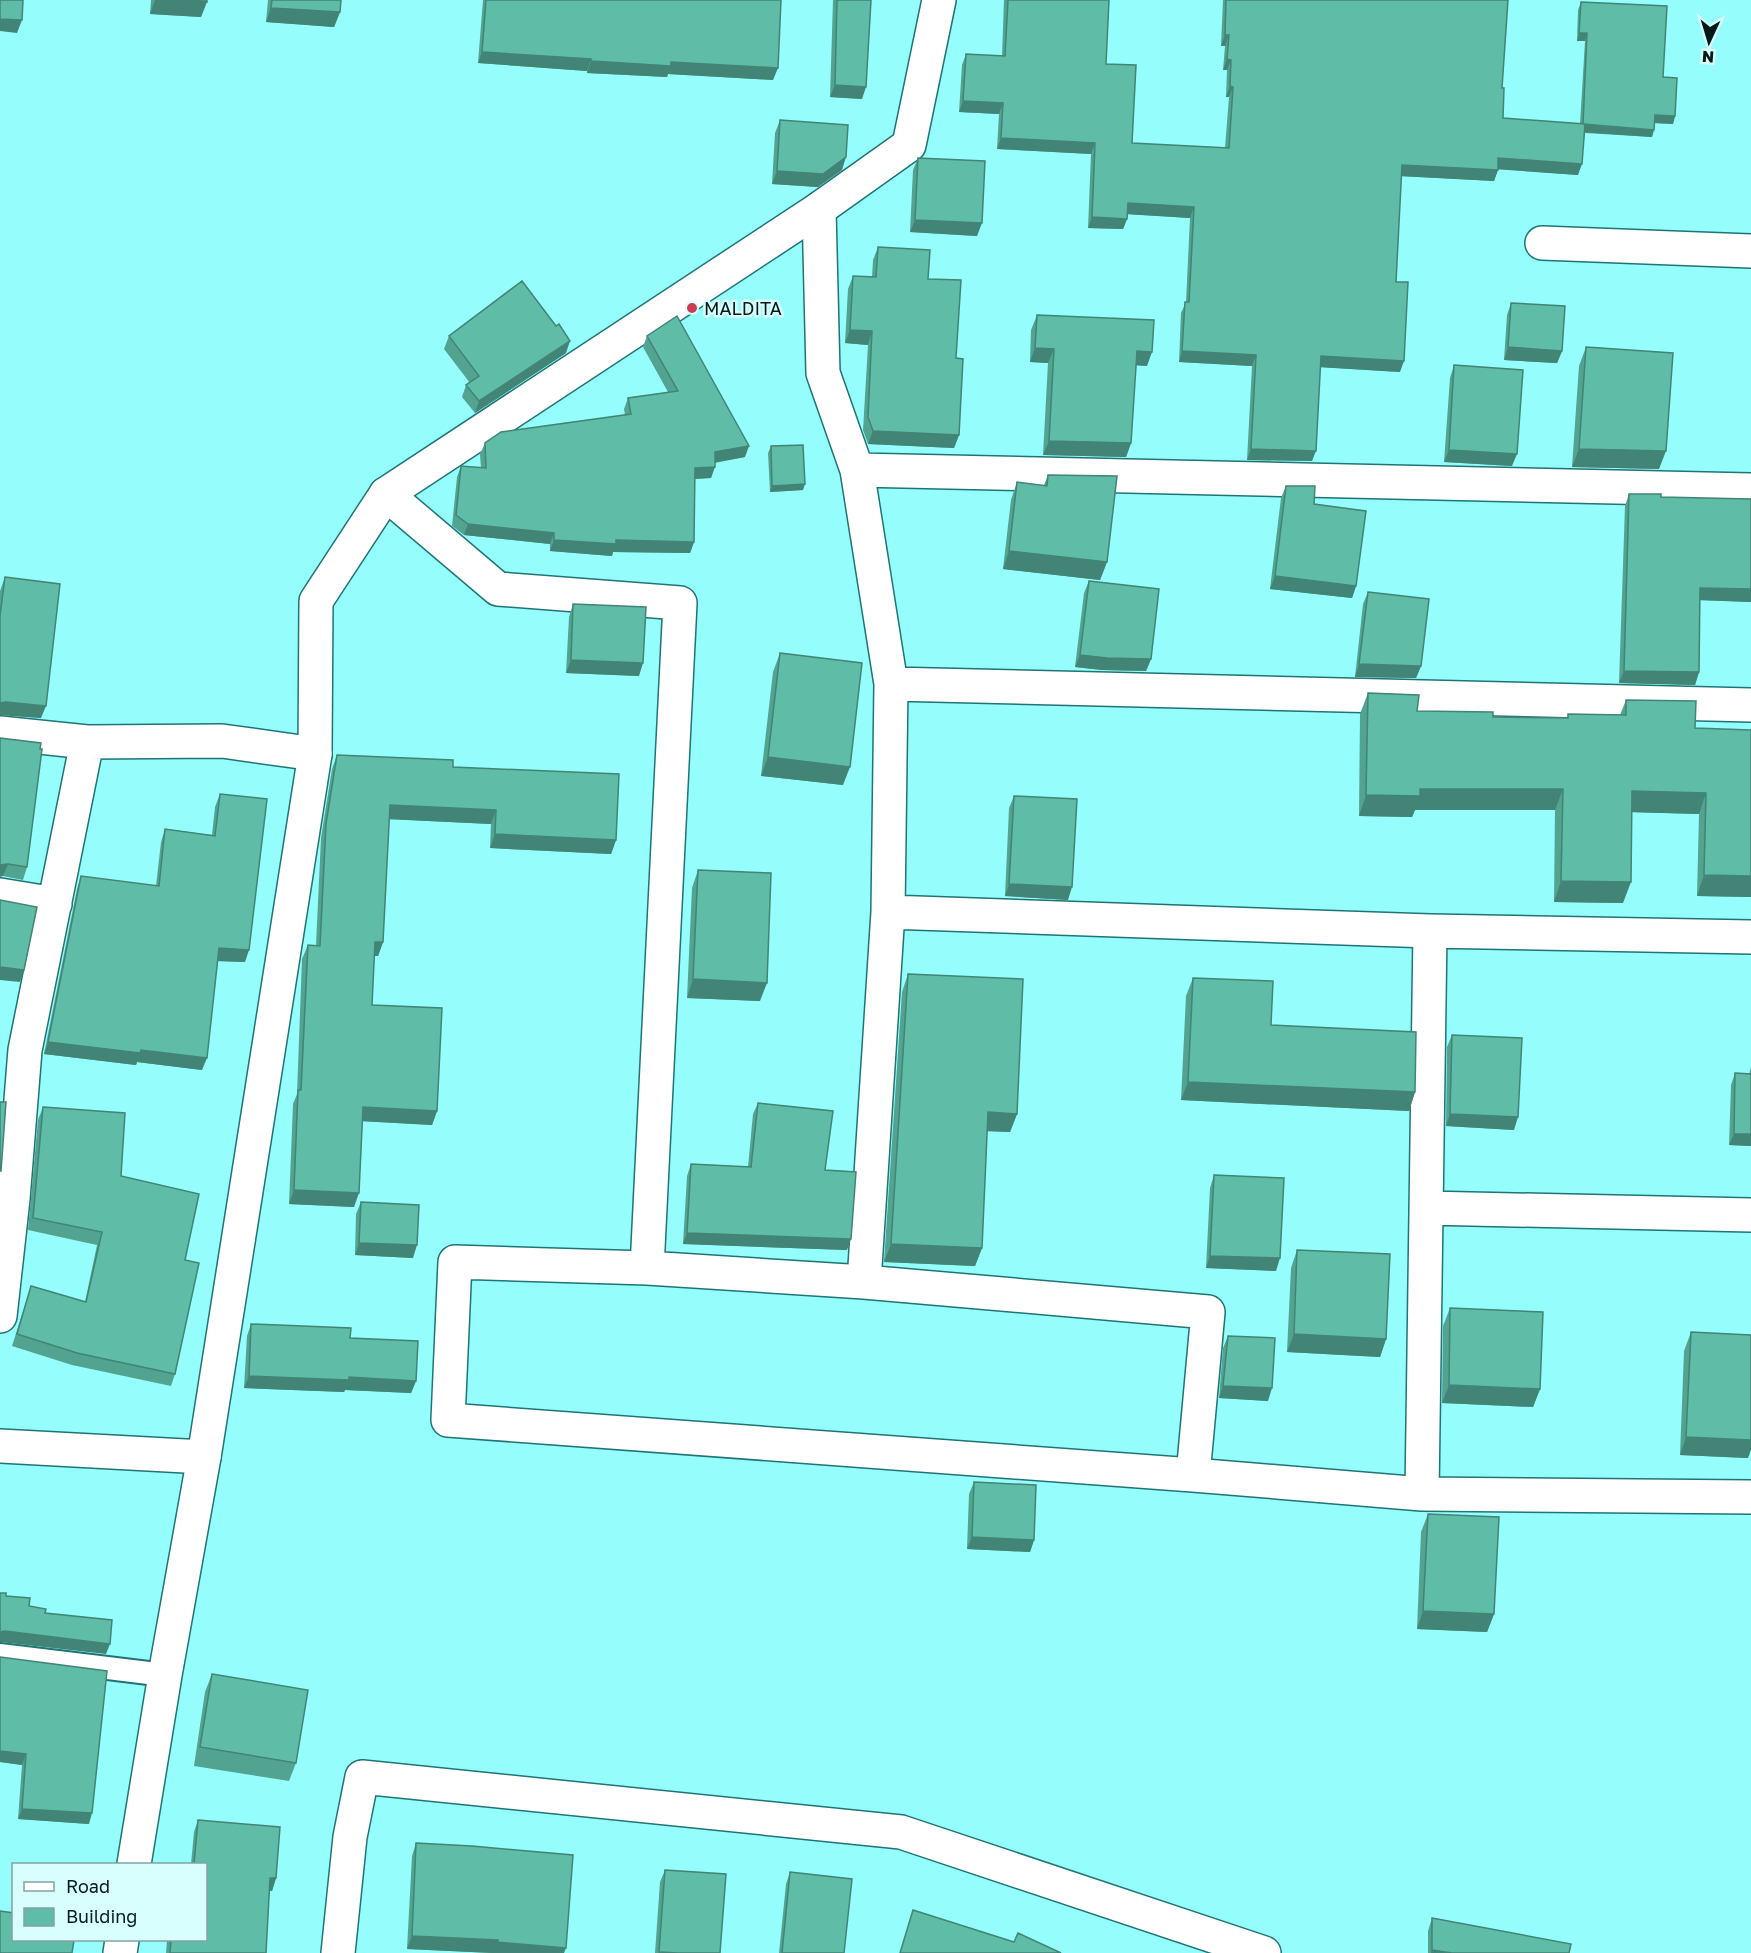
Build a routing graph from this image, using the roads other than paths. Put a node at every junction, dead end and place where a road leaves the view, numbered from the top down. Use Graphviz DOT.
graph roads {
  1 [pos="939,0"];
  2 [pos="819,209"];
  3 [pos="1542,243"];
  4 [pos="1751,251"];
  5 [pos="857,470"];
  6 [pos="1751,490"];
  7 [pos="386,494"];
  8 [pos="891,684"];
  9 [pos="1751,705"];
  10 [pos="0,733"];
  11 [pos="87,742"];
  12 [pos="315,753"];
  13 [pos="0,895"];
  14 [pos="55,904"];
  15 [pos="888,912"];
  16 [pos="1430,931"];
  17 [pos="1751,937"];
  18 [pos="12,1048"];
  19 [pos="7,1198"];
  20 [pos="1426,1208"];
  21 [pos="1751,1215"];
  22 [pos="647,1268"];
  23 [pos="864,1282"];
  24 [pos="0,1316"];
  25 [pos="0,1446"];
  26 [pos="204,1457"];
  27 [pos="1193,1475"];
  28 [pos="1422,1494"];
  29 [pos="1751,1497"];
  30 [pos="0,1655"];
  31 [pos="165,1675"];
  32 [pos="134,1863"];
  33 [pos="338,1953"];
  34 [pos="1264,1953"];
  1 -- 2 [label="street"];
  2 -- 5 [label="street"];
  2 -- 7 [label="street"];
  3 -- 4 [label="street"];
  5 -- 6 [label="street"];
  5 -- 8 [label="street"];
  7 -- 12 [label="street"];
  7 -- 22 [label="street"];
  8 -- 9 [label="street"];
  8 -- 15 [label="street"];
  10 -- 11 [label="street"];
  11 -- 12 [label="street"];
  11 -- 14 [label="street"];
  12 -- 26 [label="street"];
  13 -- 14 [label="street"];
  14 -- 18 [label="street"];
  15 -- 16 [label="street"];
  15 -- 23 [label="street"];
  16 -- 17 [label="street"];
  16 -- 20 [label="street"];
  18 -- 19 [label="street"];
  19 -- 24 [label="street"];
  20 -- 21 [label="street"];
  20 -- 28 [label="street"];
  22 -- 23 [label="street"];
  22 -- 27 [label="street"];
  23 -- 27 [label="street"];
  25 -- 26 [label="street"];
  26 -- 31 [label="street"];
  27 -- 28 [label="street"];
  28 -- 29 [label="street"];
  30 -- 31 [label="lane"];
  31 -- 32 [label="street"];
  33 -- 34 [label="street"];
}
